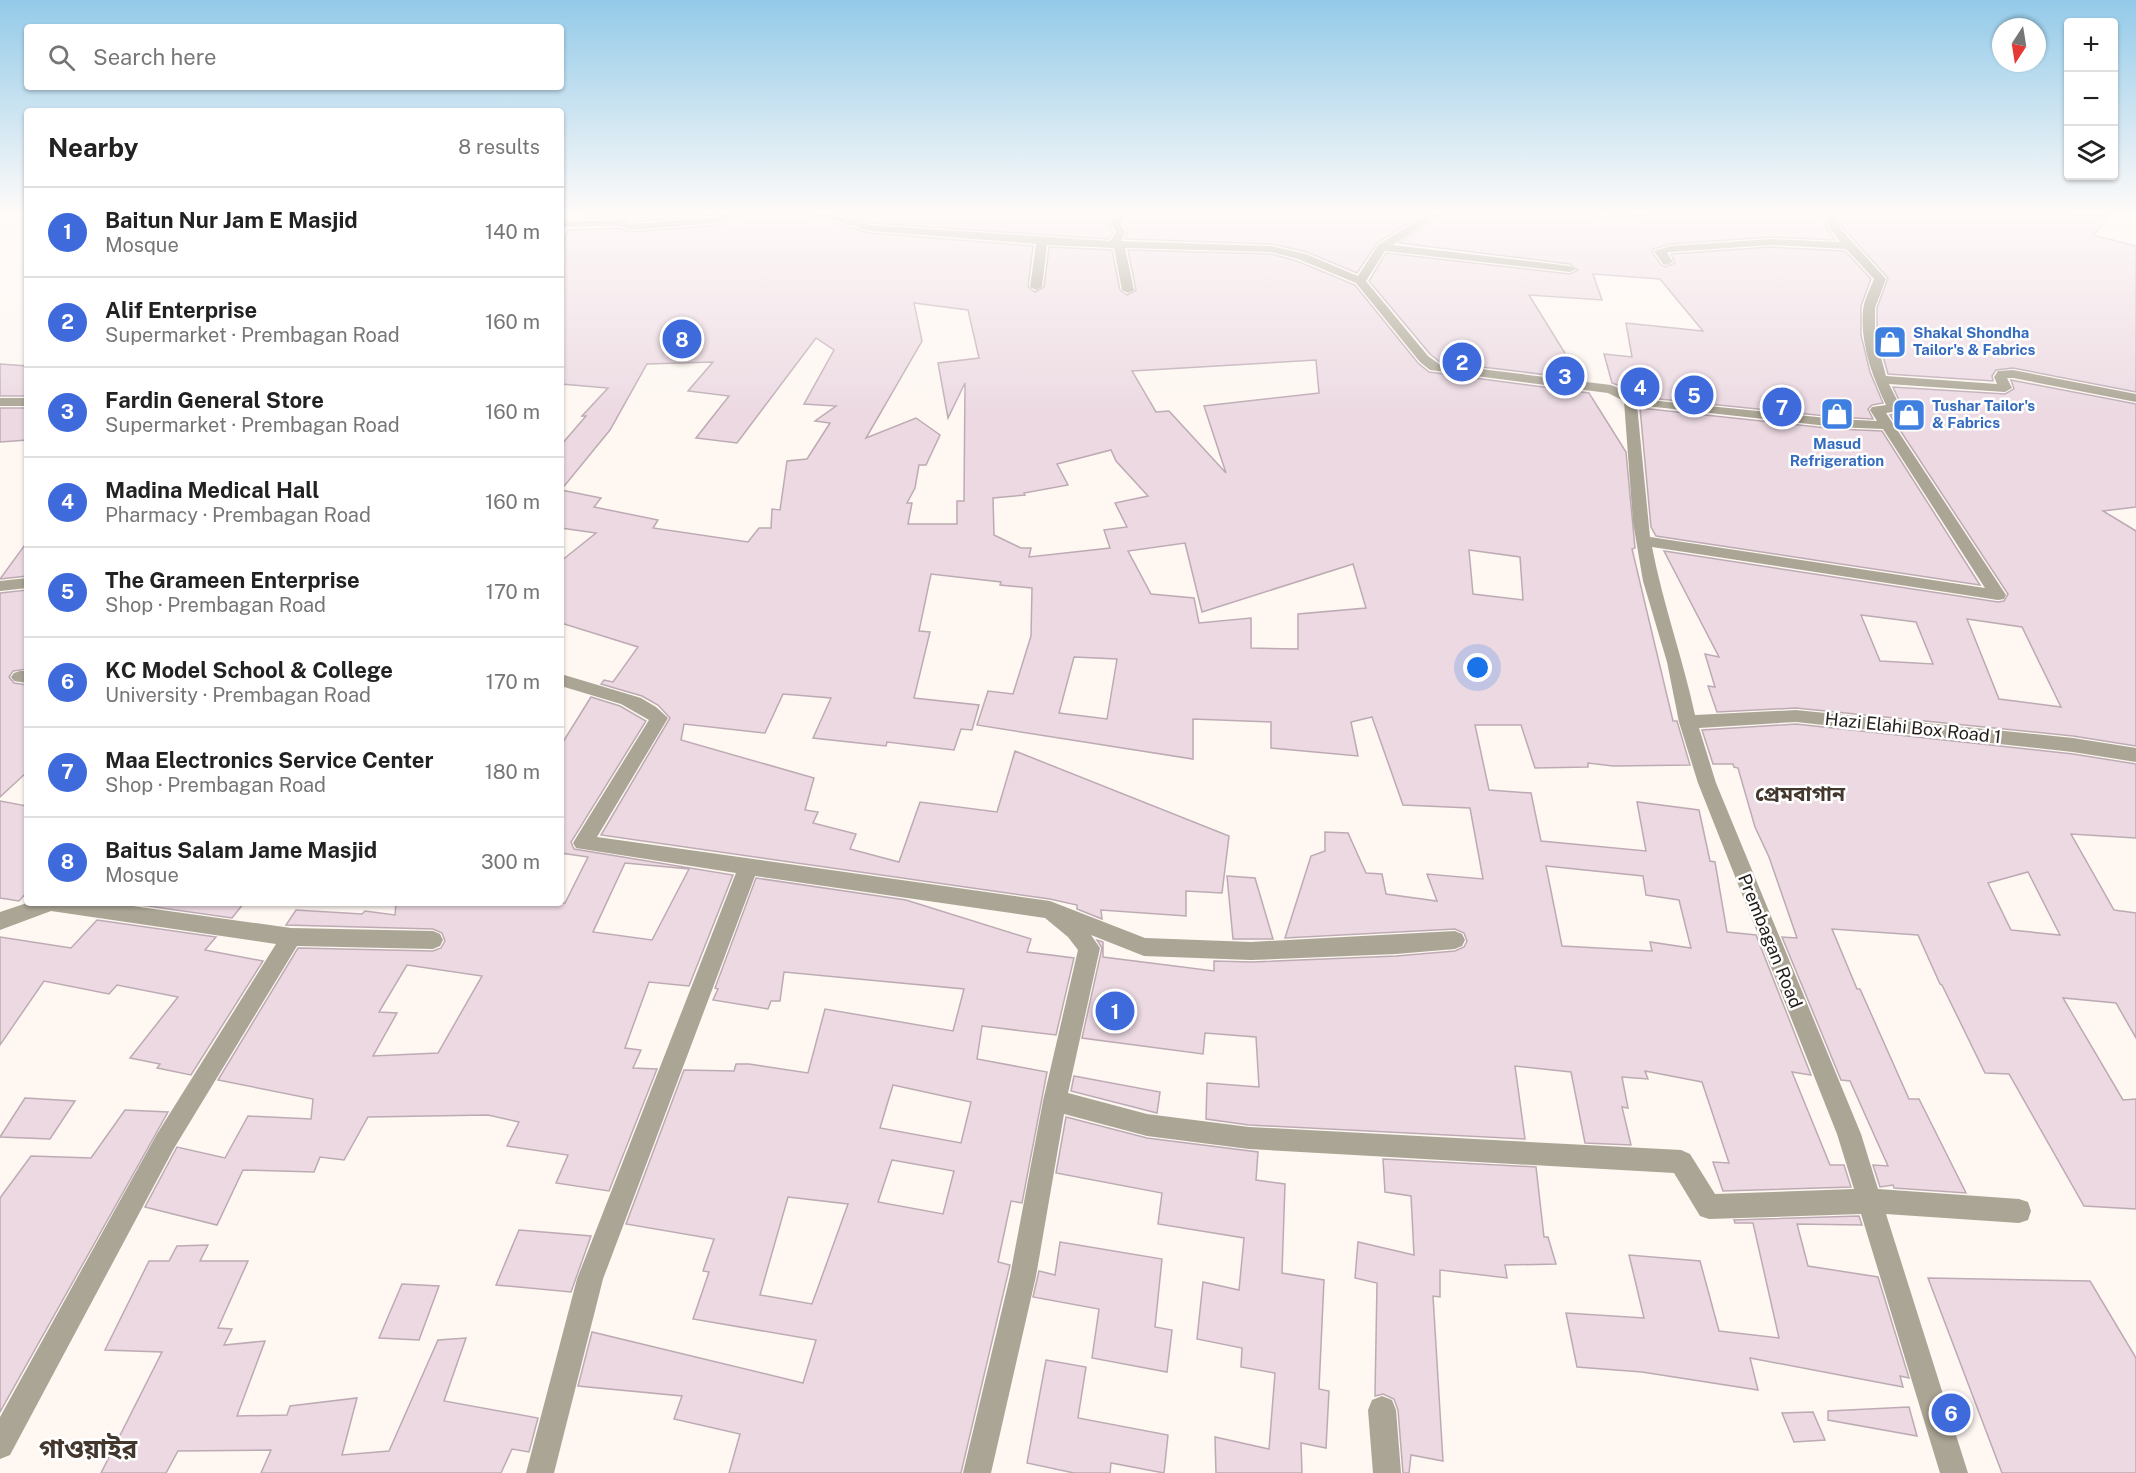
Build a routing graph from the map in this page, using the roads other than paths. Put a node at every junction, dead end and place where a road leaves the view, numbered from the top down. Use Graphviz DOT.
graph roads {
  1 [pos="1037,280"];
  2 [pos="1126,280"];
  3 [pos="1357,280"];
  4 [pos="1880,280"];
  5 [pos="1360,281"];
  6 [pos="1036,287"];
  7 [pos="1128,290"];
  8 [pos="1880,380"];
  9 [pos="2136,398"];
  10 [pos="1630,399"];
  11 [pos="0,402"];
  12 [pos="24,402"];
  13 [pos="1885,425"];
  14 [pos="1644,541"];
  15 [pos="24,583"];
  16 [pos="0,586"];
  17 [pos="564,681"];
  18 [pos="1688,722"];
  19 [pos="2136,755"];
  20 [pos="749,866"];
  21 [pos="42,906"];
  22 [pos="71,906"];
  23 [pos="1050,910"];
  24 [pos="0,921"];
  25 [pos="291,937"];
  26 [pos="433,940"];
  27 [pos="1455,940"];
  28 [pos="1055,1101"];
  29 [pos="1870,1201"];
  30 [pos="2019,1211"];
  31 [pos="1382,1410"];
  32 [pos="0,1445"];
  33 [pos="540,1473"];
  34 [pos="977,1473"];
  35 [pos="1387,1473"];
  36 [pos="1954,1473"];
  1 -- 6 [label="street"];
  2 -- 7 [label="street"];
  3 -- 5 [label="street"];
  4 -- 8 [label="street"];
  5 -- 10 [label="street"];
  8 -- 9 [label="street"];
  8 -- 13 [label="street"];
  10 -- 13 [label="street"];
  10 -- 14 [label="street, Prembagan Road"];
  11 -- 12 [label="street"];
  13 -- 14 [label="street"];
  14 -- 18 [label="street, Prembagan Road"];
  15 -- 16 [label="street"];
  17 -- 20 [label="street"];
  18 -- 19 [label="street, Hazi Elahi Box Road 1"];
  18 -- 29 [label="street, Prembagan Road"];
  20 -- 23 [label="street"];
  20 -- 33 [label="street"];
  21 -- 24 [label="street"];
  22 -- 25 [label="street"];
  23 -- 27 [label="street"];
  23 -- 28 [label="street"];
  25 -- 26 [label="street"];
  25 -- 32 [label="street"];
  28 -- 29 [label="street"];
  28 -- 34 [label="street"];
  29 -- 30 [label="street"];
  29 -- 36 [label="street, Prembagan Road"];
  31 -- 35 [label="street"];
}
